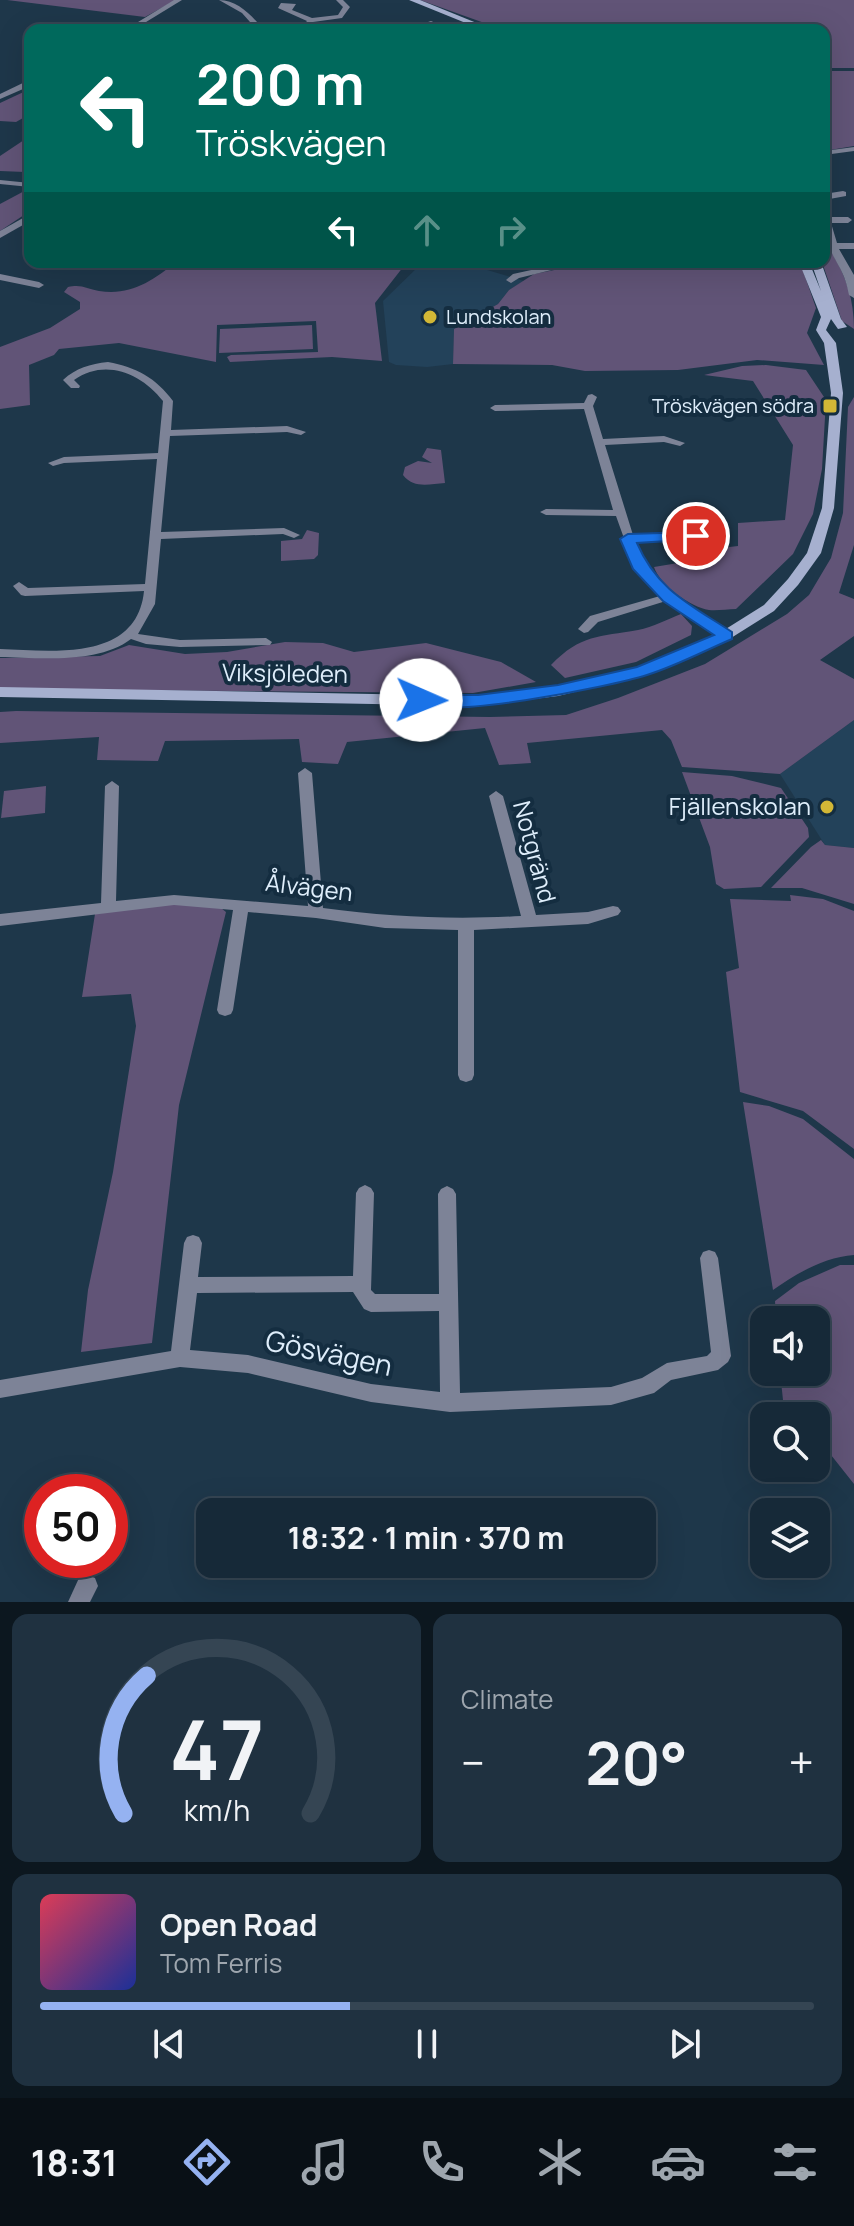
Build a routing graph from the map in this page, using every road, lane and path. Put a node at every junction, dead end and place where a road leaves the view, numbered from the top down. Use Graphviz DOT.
graph roads {
  1 [pos="179,0"];
  2 [pos="222,0"];
  3 [pos="339,0"];
  4 [pos="413,0"];
  5 [pos="289,10"];
  6 [pos="311,20"];
  7 [pos="138,24"];
  8 [pos="255,24"];
  9 [pos="307,24"];
  10 [pos="475,24"];
  11 [pos="24,86"];
  12 [pos="0,97"];
  13 [pos="854,149"];
  14 [pos="830,152"];
  15 [pos="0,182"];
  16 [pos="24,185"];
  17 [pos="843,194"];
  18 [pos="830,196"];
  19 [pos="830,220"];
  20 [pos="848,220"];
  21 [pos="24,221"];
  22 [pos="0,235"];
  23 [pos="830,237"];
  24 [pos="833,246"];
  25 [pos="854,246"];
  26 [pos="546,268"];
  27 [pos="806,268"];
  28 [pos="818,268"];
  29 [pos="852,276"];
  30 [pos="0,277"];
  31 [pos="511,280"];
  32 [pos="39,285"];
  33 [pos="854,295"];
  34 [pos="826,332"];
  35 [pos="848,332"];
  36 [pos="75,386"];
  37 [pos="837,393"];
  38 [pos="495,408"];
  39 [pos="301,432"];
  40 [pos="164,433"];
  41 [pos="600,442"];
  42 [pos="680,443"];
  43 [pos="162,456"];
  44 [pos="53,463"];
  45 [pos="546,512"];
  46 [pos="621,513"];
  47 [pos="294,535"];
  48 [pos="156,536"];
  49 [pos="628,539"];
  50 [pos="721,540"];
  51 [pos="19,586"];
  52 [pos="151,587"];
  53 [pos="668,597"];
  54 [pos="584,629"];
  55 [pos="130,635"];
  56 [pos="726,635"];
  57 [pos="266,642"];
  58 [pos="0,653"];
  59 [pos="0,692"];
  60 [pos="76,695"];
  61 [pos="0,701"];
  62 [pos="305,773"];
  63 [pos="112,786"];
  64 [pos="496,796"];
  65 [pos="242,904"];
  66 [pos="108,906"];
  67 [pos="613,911"];
  68 [pos="316,912"];
  69 [pos="0,920"];
  70 [pos="530,920"];
  71 [pos="466,925"];
  72 [pos="225,1010"];
  73 [pos="466,1075"];
  74 [pos="365,1193"];
  75 [pos="447,1194"];
  76 [pos="193,1243"];
  77 [pos="709,1258"];
  78 [pos="362,1284"];
  79 [pos="188,1285"];
  80 [pos="447,1302"];
  81 [pos="180,1358"];
  82 [pos="0,1389"];
  83 [pos="450,1403"];
  1 -- 7 [label="street"];
  2 -- 8 [label="street"];
  3 -- 6 [label="street"];
  4 -- 10 [label="main road"];
  5 -- 6 [label="street"];
  6 -- 9 [label="street"];
  11 -- 12 [label="street"];
  13 -- 14 [label="street"];
  15 -- 16 [label="street"];
  17 -- 18 [label="street"];
  19 -- 20 [label="street"];
  21 -- 22 [label="street"];
  23 -- 24 [label="street"];
  24 -- 25 [label="street"];
  24 -- 29 [label="street"];
  26 -- 31 [label="street"];
  27 -- 34 [label="main road, Viksjöleden"];
  28 -- 35 [label="main road"];
  29 -- 33 [label="street"];
  30 -- 32 [label="street"];
  34 -- 35 [label="main road"];
  34 -- 37 [label="main road, Viksjöleden"];
  35 -- 37 [label="main road, Viksjöleden"];
  36 -- 40 [label="street"];
  37 -- 56 [label="main road, Viksjöleden"];
  38 -- 41 [label="street"];
  39 -- 40 [label="street"];
  40 -- 43 [label="street"];
  41 -- 42 [label="street"];
  41 -- 46 [label="street"];
  43 -- 44 [label="street"];
  43 -- 48 [label="street"];
  45 -- 46 [label="street"];
  46 -- 49 [label="street"];
  47 -- 48 [label="street"];
  48 -- 52 [label="street"];
  49 -- 50 [label="street"];
  49 -- 53 [label="street"];
  51 -- 52 [label="street"];
  52 -- 55 [label="street"];
  53 -- 54 [label="street"];
  53 -- 56 [label="street"];
  55 -- 57 [label="street"];
  55 -- 58 [label="street"];
  56 -- 60 [label="main road, Viksjöleden"];
  59 -- 60 [label="main road, Viksjöleden"];
  60 -- 61 [label="main road, Viksjöleden"];
  62 -- 68 [label="street"];
  63 -- 66 [label="street"];
  64 -- 70 [label="street, Notgränd"];
  65 -- 66 [label="street, Ålvägen"];
  65 -- 68 [label="street, Ålvägen"];
  65 -- 72 [label="street"];
  66 -- 69 [label="street, Ålvägen"];
  67 -- 70 [label="street, Ålvägen"];
  68 -- 71 [label="street, Ålvägen"];
  70 -- 71 [label="street, Ålvägen"];
  71 -- 73 [label="street"];
  74 -- 78 [label="street"];
  75 -- 80 [label="street"];
  76 -- 79 [label="street"];
  77 -- 83 [label="street, Gösvägen"];
  78 -- 79 [label="street"];
  78 -- 80 [label="street"];
  79 -- 81 [label="street"];
  80 -- 83 [label="street"];
  81 -- 82 [label="street, Gösvägen"];
  81 -- 83 [label="street, Gösvägen"];
}
